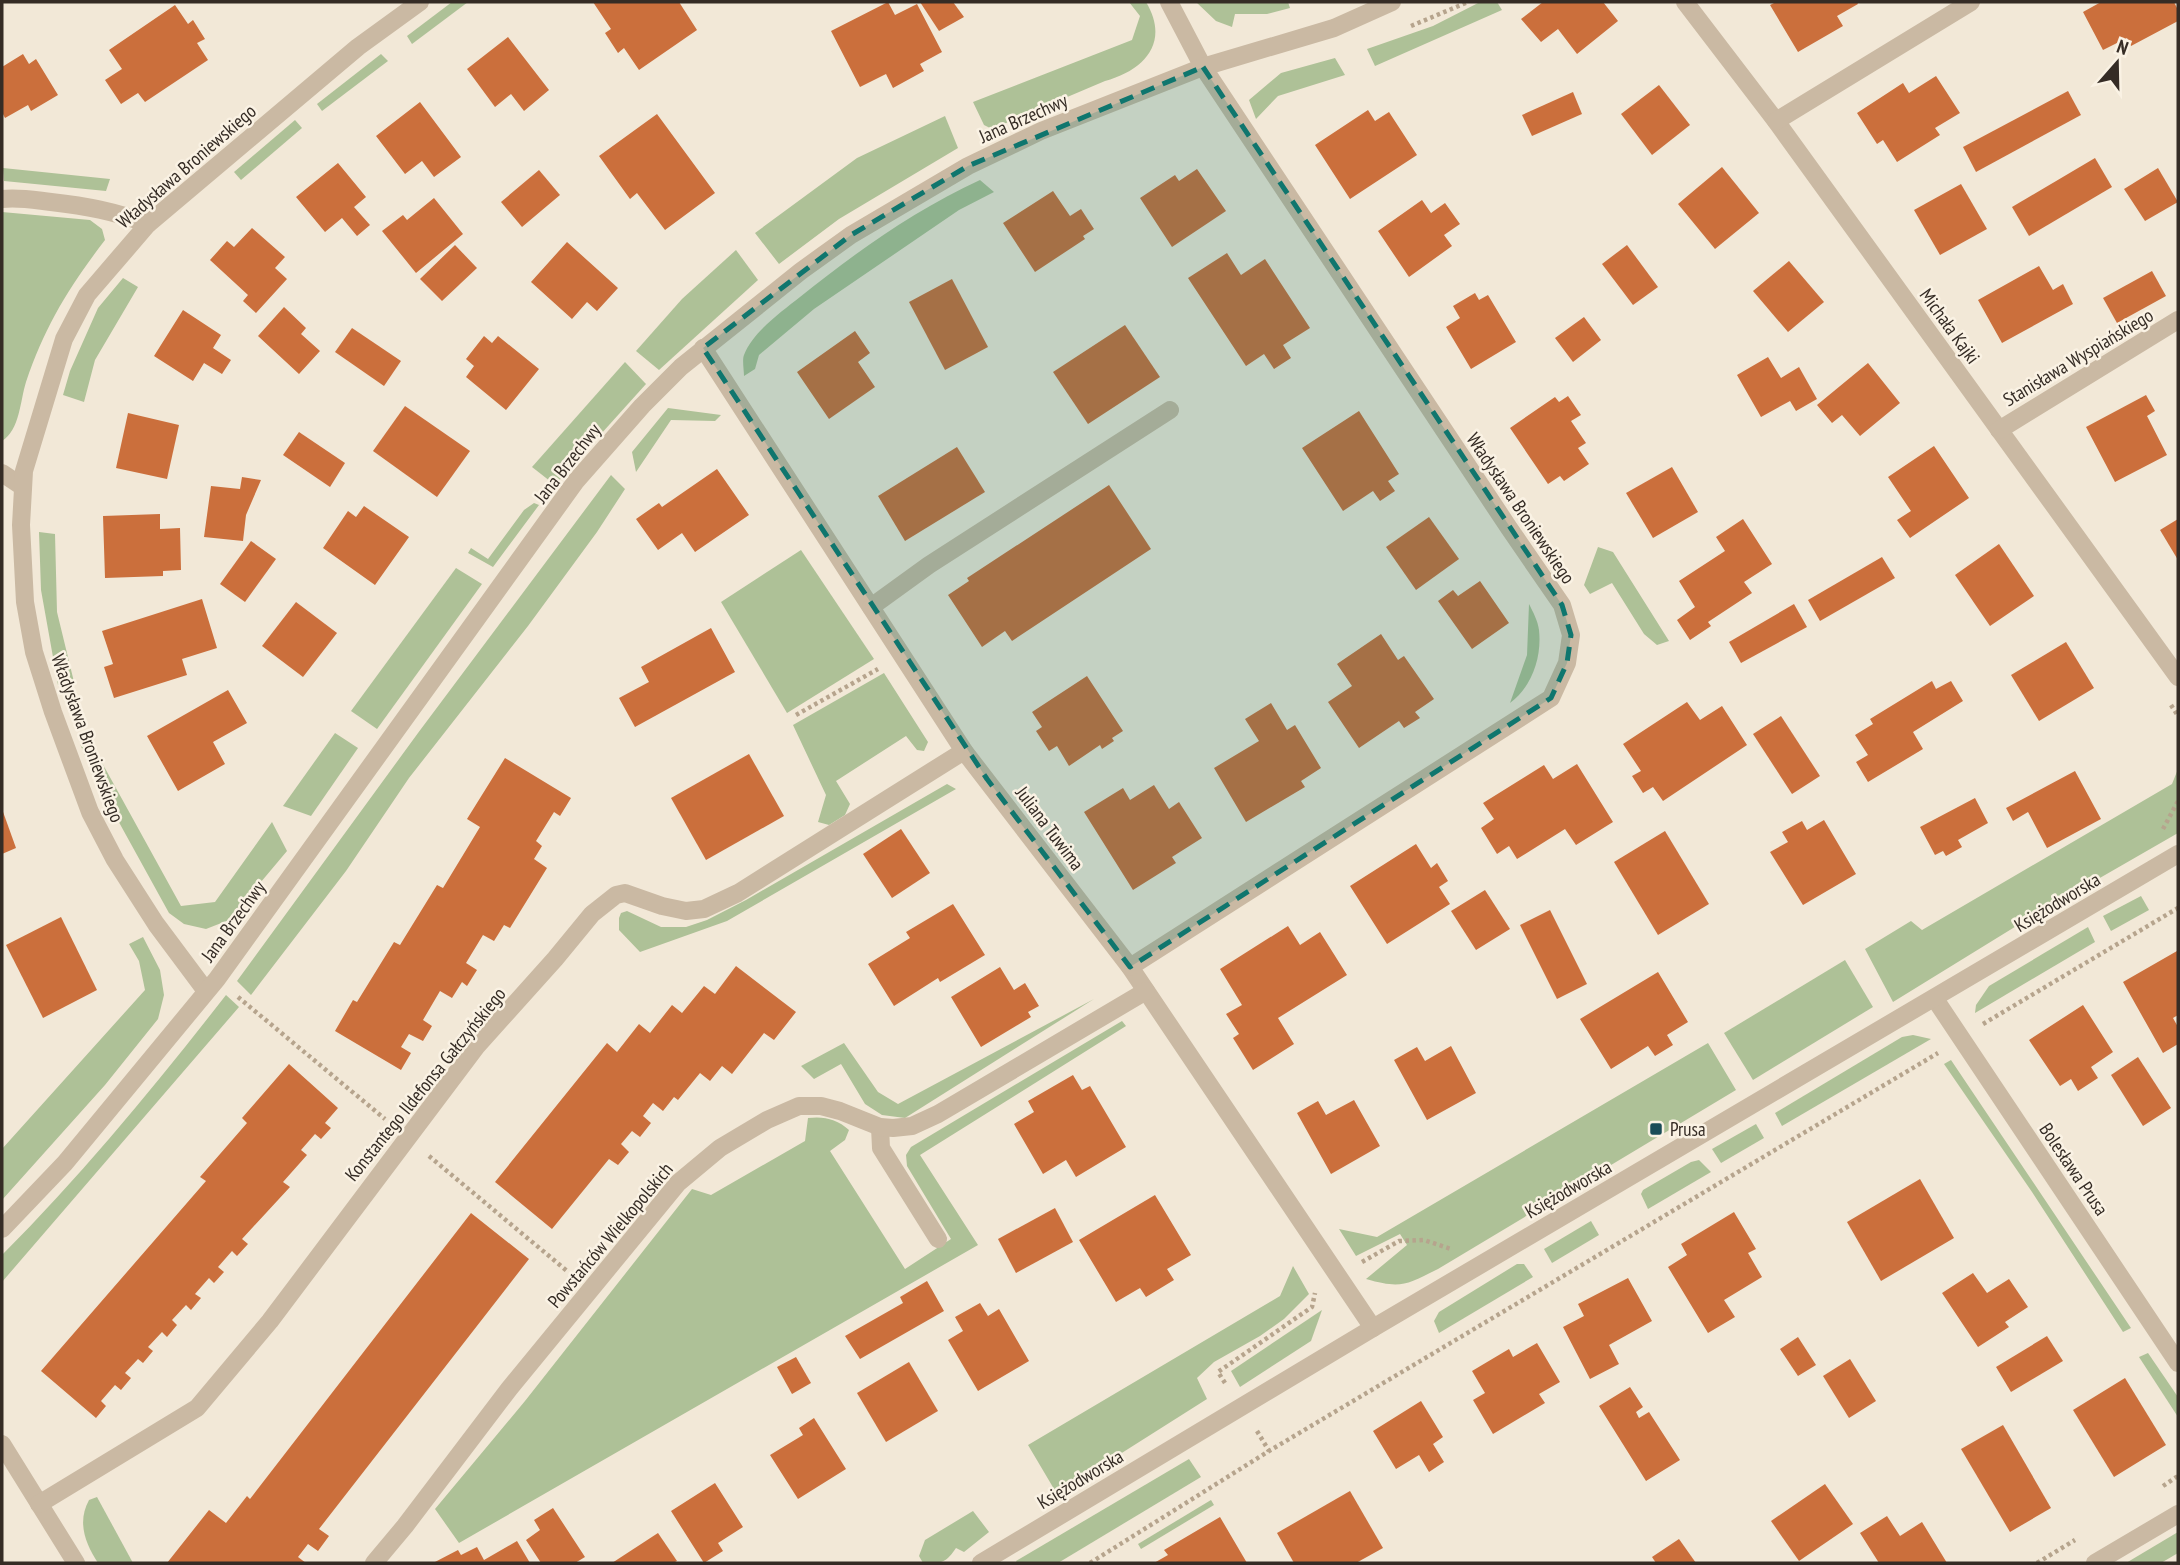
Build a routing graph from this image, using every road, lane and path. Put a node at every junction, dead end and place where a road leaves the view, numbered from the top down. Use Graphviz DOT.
graph roads {
  1 [pos="419,2"];
  2 [pos="1168,2"];
  3 [pos="1392,2"];
  4 [pos="1685,2"];
  5 [pos="1971,2"];
  6 [pos="1203,67"];
  7 [pos="1776,121"];
  8 [pos="2,199"];
  9 [pos="148,223"];
  10 [pos="2178,320"];
  11 [pos="703,348"];
  12 [pos="1170,410"];
  13 [pos="1999,430"];
  14 [pos="2,473"];
  15 [pos="23,487"];
  16 [pos="871,607"];
  17 [pos="903,655"];
  18 [pos="2178,677"];
  19 [pos="796,715"];
  20 [pos="964,751"];
  21 [pos="2178,854"];
  22 [pos="2178,908"];
  23 [pos="1130,967"];
  24 [pos="206,991"];
  25 [pos="1146,991"];
  26 [pos="1935,999"];
  27 [pos="1978,1028"];
  28 [pos="1944,1049"];
  29 [pos="880,1127"];
  30 [pos="2,1229"];
  31 [pos="938,1240"];
  32 [pos="1316,1288"];
  33 [pos="1373,1328"];
  34 [pos="2178,1363"];
  35 [pos="1218,1371"];
  36 [pos="2,1444"];
  37 [pos="39,1504"];
  38 [pos="2178,1514"];
  39 [pos="76,1563"];
  40 [pos="374,1563"];
  41 [pos="981,1563"];
  42 [pos="1090,1563"];
  43 [pos="2095,1563"];
  1 -- 9 [label="street, Władysława Broniewskiego"];
  2 -- 6 [label="street, Władysława Broniewskiego"];
  3 -- 6 [label="street, Jana Brzechwy"];
  4 -- 7 [label="street, Michała Kajki"];
  5 -- 7 [label="street"];
  6 -- 11 [label="street, Jana Brzechwy"];
  6 -- 23 [label="street, Władysława Broniewskiego"];
  7 -- 13 [label="street, Michała Kajki"];
  8 -- 9 [label="street"];
  9 -- 15 [label="street, Władysława Broniewskiego"];
  10 -- 13 [label="street, Stanisława Wyspiańskiego"];
  11 -- 16 [label="street, Juliana Tuwima"];
  11 -- 24 [label="street, Jana Brzechwy"];
  12 -- 16 [label="street"];
  13 -- 18 [label="street, Michała Kajki"];
  14 -- 15 [label="street"];
  15 -- 24 [label="street, Władysława Broniewskiego"];
  16 -- 17 [label="street, Juliana Tuwima"];
  17 -- 19 [label="path"];
  17 -- 20 [label="street, Juliana Tuwima"];
  20 -- 23 [label="street, Juliana Tuwima"];
  20 -- 37 [label="street, Konstantego Ildefonsa Gałczyńskiego"];
  21 -- 26 [label="street, Księżodworska"];
  22 -- 27 [label="path"];
  23 -- 25 [label="street, Juliana Tuwima"];
  24 -- 30 [label="street, Jana Brzechwy"];
  25 -- 29 [label="street, Powstańców Wielkopolskich"];
  25 -- 33 [label="street, Juliana Tuwima"];
  26 -- 33 [label="street, Księżodworska"];
  26 -- 34 [label="street, Bolesława Prusa"];
  28 -- 42 [label="path"];
  29 -- 31 [label="street"];
  29 -- 40 [label="street, Powstańców Wielkopolskich"];
  32 -- 35 [label="path"];
  33 -- 41 [label="street, Księżodworska"];
  36 -- 37 [label="street"];
  37 -- 39 [label="street"];
  38 -- 43 [label="street"];
}
